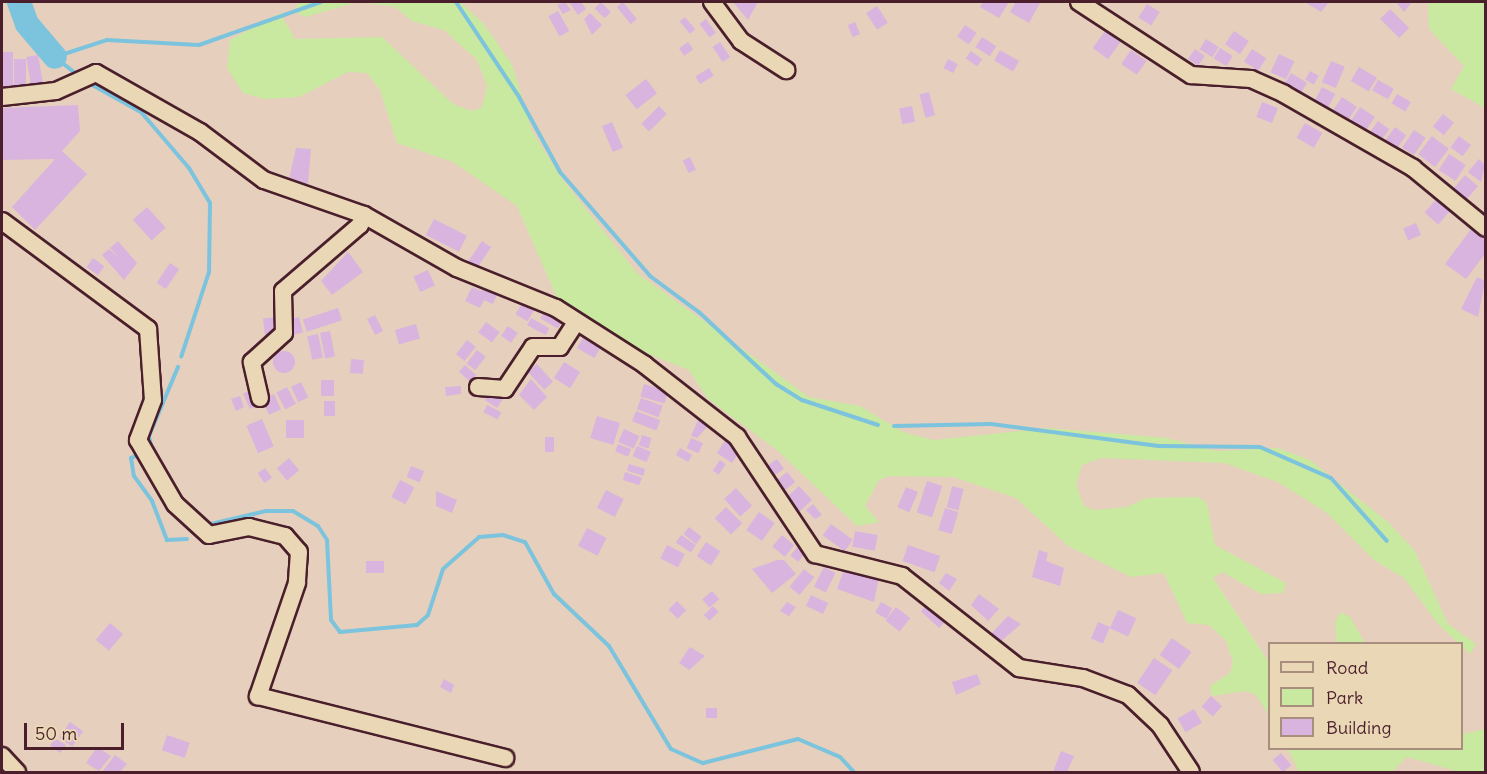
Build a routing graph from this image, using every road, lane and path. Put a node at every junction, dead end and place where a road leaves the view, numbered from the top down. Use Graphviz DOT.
graph roads {
  1 [pos="712,2"];
  2 [pos="1079,2"];
  3 [pos="786,70"];
  4 [pos="2,97"];
  5 [pos="364,215"];
  6 [pos="2,221"];
  7 [pos="1485,228"];
  8 [pos="576,322"];
  9 [pos="478,387"];
  10 [pos="260,398"];
  11 [pos="2,756"];
  12 [pos="505,758"];
  13 [pos="17,772"];
  14 [pos="1191,772"];
  1 -- 3 [label="street"];
  2 -- 7 [label="street"];
  4 -- 5 [label="street"];
  5 -- 8 [label="street"];
  5 -- 10 [label="street"];
  6 -- 12 [label="street"];
  8 -- 9 [label="street"];
  8 -- 14 [label="street"];
  11 -- 13 [label="street"];
}
